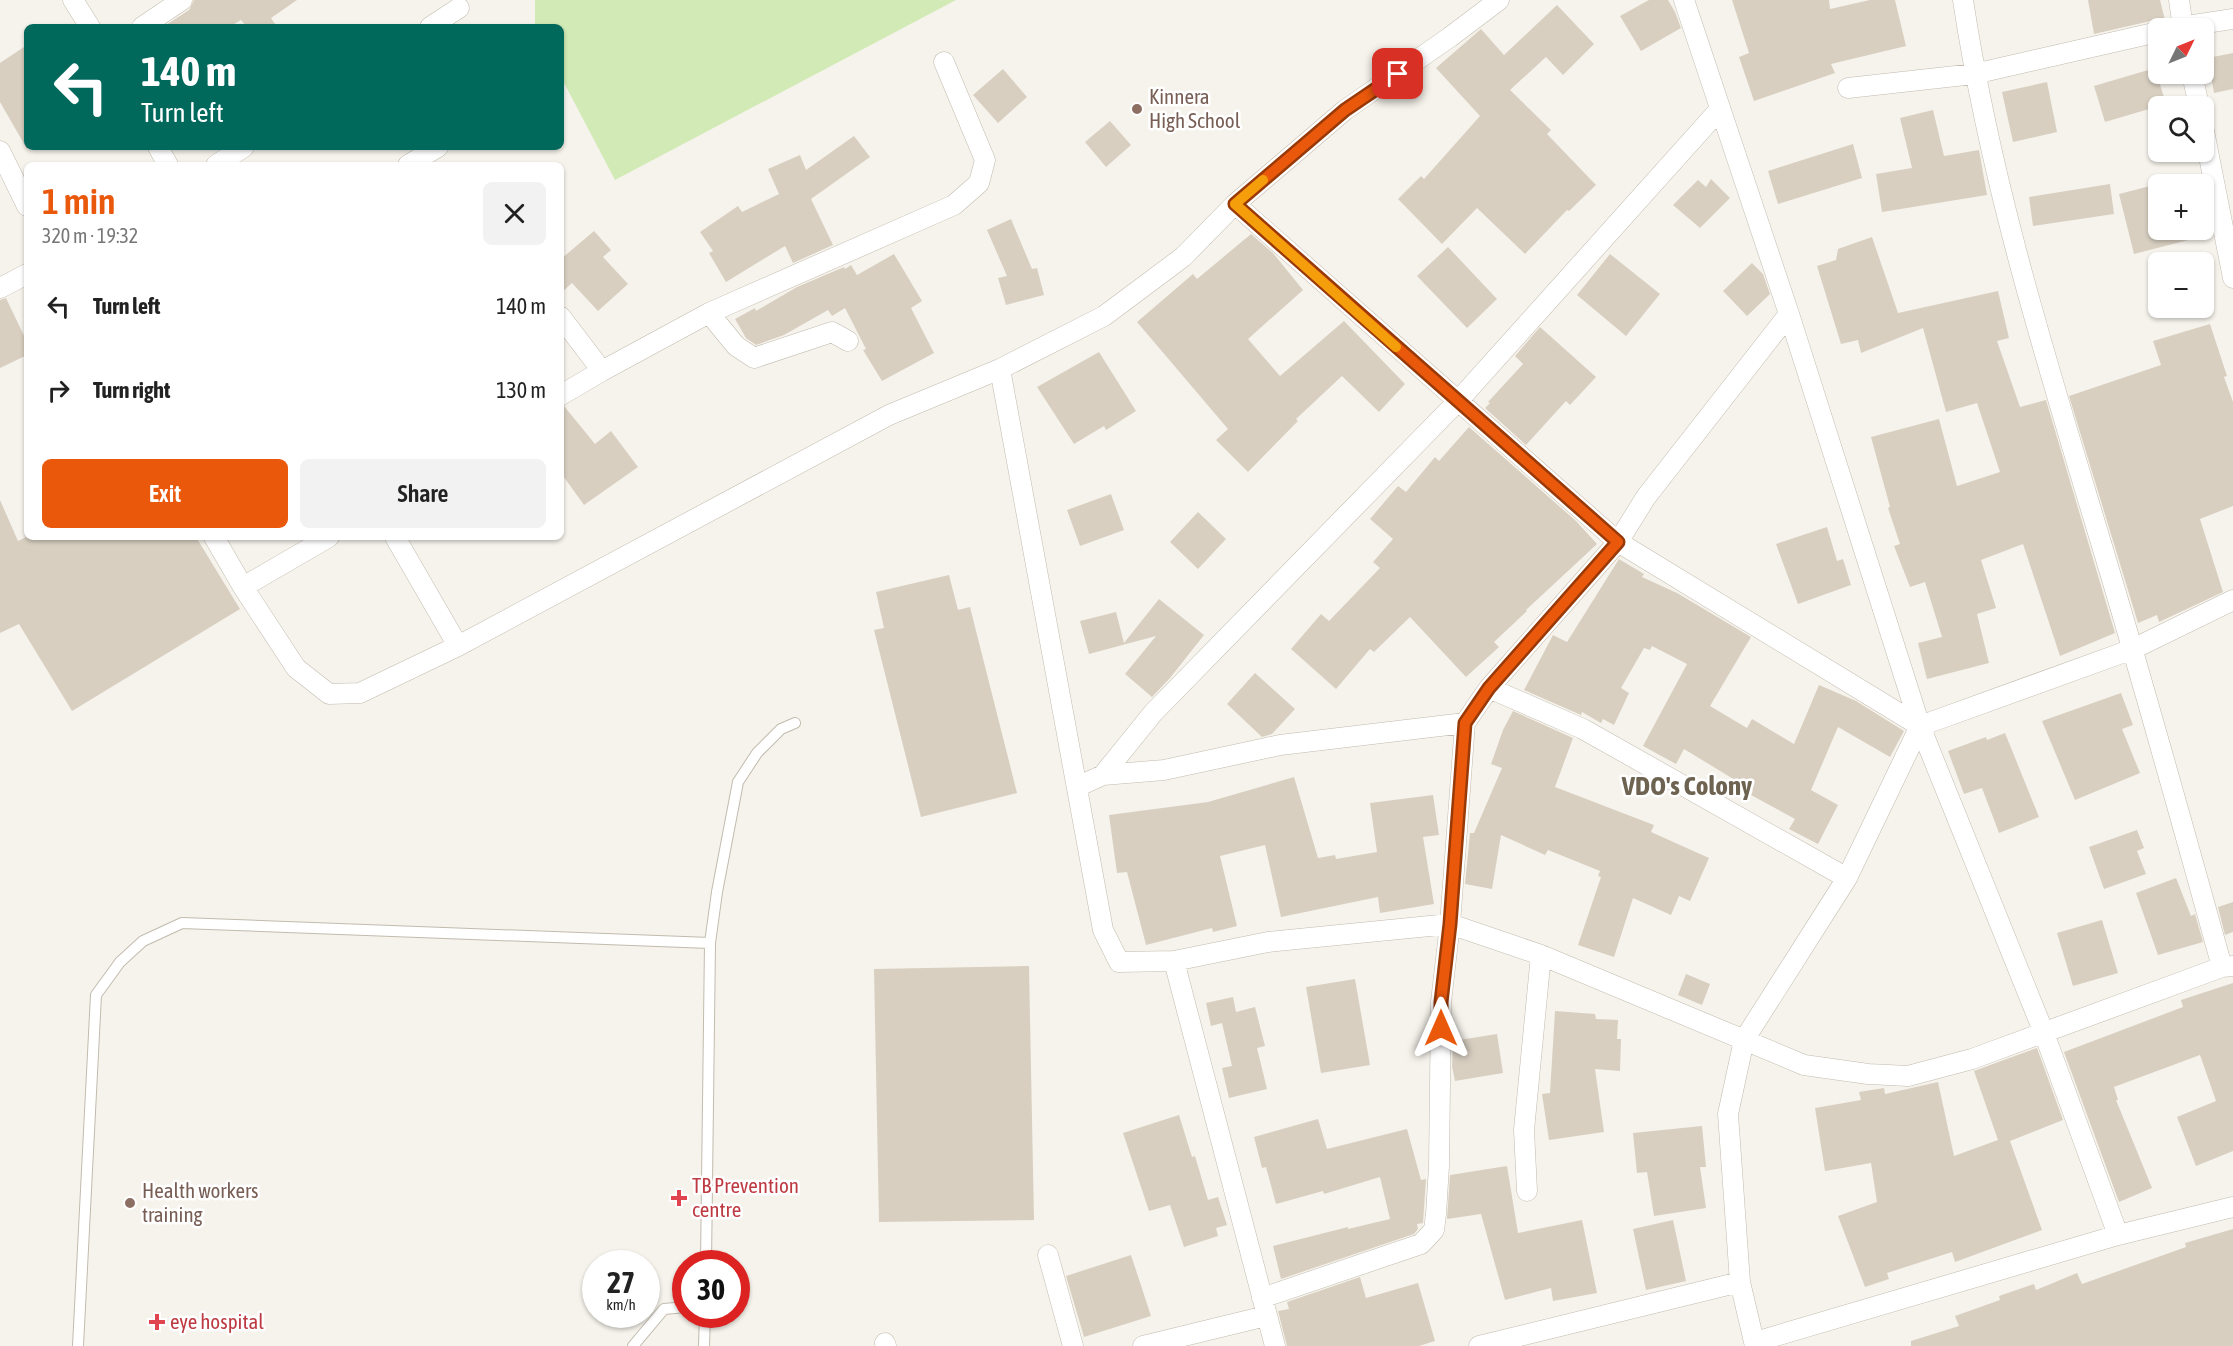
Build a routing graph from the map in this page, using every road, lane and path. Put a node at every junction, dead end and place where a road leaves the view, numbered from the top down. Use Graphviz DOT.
graph roads {
  1 [pos="73,0"];
  2 [pos="182,0"];
  3 [pos="1498,0"];
  4 [pos="1684,0"];
  5 [pos="1963,0"];
  6 [pos="2179,0"];
  7 [pos="459,8"];
  8 [pos="2180,18"];
  9 [pos="2233,19"];
  10 [pos="2214,22"];
  11 [pos="88,24"];
  12 [pos="146,24"];
  13 [pos="435,24"];
  14 [pos="2148,34"];
  15 [pos="944,62"];
  16 [pos="1974,74"];
  17 [pos="1848,88"];
  18 [pos="1720,109"];
  19 [pos="239,150"];
  20 [pos="0,151"];
  21 [pos="439,154"];
  22 [pos="221,162"];
  23 [pos="416,162"];
  24 [pos="2210,162"];
  25 [pos="24,200"];
  26 [pos="1235,204"];
  27 [pos="24,276"];
  28 [pos="2233,278"];
  29 [pos="0,288"];
  30 [pos="709,313"];
  31 [pos="1789,314"];
  32 [pos="564,321"];
  33 [pos="848,341"];
  34 [pos="1000,369"];
  35 [pos="602,371"];
  36 [pos="564,393"];
  37 [pos="1458,401"];
  38 [pos="216,540"];
  39 [pos="324,540"];
  40 [pos="397,540"];
  41 [pos="1618,542"];
  42 [pos="243,586"];
  43 [pos="2233,600"];
  44 [pos="458,646"];
  45 [pos="2133,649"];
  46 [pos="1489,688"];
  47 [pos="795,723"];
  48 [pos="1465,723"];
  49 [pos="1920,726"];
  50 [pos="1103,775"];
  51 [pos="1077,787"];
  52 [pos="1847,878"];
  53 [pos="1450,924"];
  54 [pos="710,943"];
  55 [pos="1541,955"];
  56 [pos="1174,961"];
  57 [pos="2227,967"];
  58 [pos="2044,1033"];
  59 [pos="1744,1040"];
  60 [pos="1527,1191"];
  61 [pos="2233,1207"];
  62 [pos="2118,1235"];
  63 [pos="706,1250"];
  64 [pos="1048,1255"];
  65 [pos="1740,1282"];
  66 [pos="1264,1307"];
  67 [pos="672,1308"];
  68 [pos="705,1328"];
  69 [pos="1755,1344"];
  70 [pos="78,1346"];
  71 [pos="633,1346"];
  72 [pos="704,1346"];
  73 [pos="1073,1346"];
  74 [pos="1143,1346"];
  75 [pos="1275,1346"];
  76 [pos="1479,1346"];
  1 -- 11 [label="street"];
  2 -- 12 [label="street"];
  3 -- 26 [label="street"];
  4 -- 18 [label="street"];
  5 -- 16 [label="street"];
  6 -- 8 [label="street"];
  7 -- 13 [label="street"];
  9 -- 10 [label="street"];
  14 -- 16 [label="street"];
  15 -- 30 [label="street"];
  16 -- 17 [label="street"];
  16 -- 45 [label="street"];
  18 -- 31 [label="street"];
  18 -- 37 [label="street"];
  19 -- 22 [label="street"];
  20 -- 25 [label="street"];
  21 -- 23 [label="street"];
  24 -- 28 [label="street"];
  26 -- 34 [label="street"];
  26 -- 37 [label="street"];
  27 -- 29 [label="street"];
  30 -- 33 [label="street"];
  30 -- 35 [label="street"];
  31 -- 41 [label="street"];
  31 -- 49 [label="street"];
  32 -- 35 [label="street"];
  34 -- 44 [label="street"];
  34 -- 51 [label="street"];
  35 -- 36 [label="street"];
  37 -- 41 [label="street"];
  37 -- 50 [label="street"];
  38 -- 42 [label="street"];
  39 -- 42 [label="street"];
  40 -- 44 [label="street"];
  41 -- 46 [label="street"];
  41 -- 49 [label="street"];
  42 -- 44 [label="street"];
  43 -- 45 [label="street"];
  45 -- 49 [label="street"];
  45 -- 57 [label="street"];
  46 -- 48 [label="street"];
  46 -- 52 [label="street"];
  47 -- 54 [label="lane"];
  48 -- 50 [label="street"];
  48 -- 53 [label="street"];
  49 -- 52 [label="street"];
  49 -- 58 [label="street"];
  50 -- 51 [label="street"];
  51 -- 56 [label="street"];
  52 -- 59 [label="street"];
  53 -- 55 [label="street"];
  53 -- 56 [label="street"];
  53 -- 66 [label="street"];
  54 -- 63 [label="lane"];
  54 -- 70 [label="lane"];
  55 -- 59 [label="street"];
  55 -- 60 [label="street"];
  56 -- 66 [label="street"];
  57 -- 58 [label="street"];
  58 -- 59 [label="street"];
  58 -- 62 [label="street"];
  59 -- 65 [label="street"];
  61 -- 62 [label="street"];
  62 -- 69 [label="street"];
  64 -- 73 [label="street"];
  65 -- 69 [label="street"];
  65 -- 76 [label="street"];
  66 -- 74 [label="street"];
  66 -- 75 [label="street"];
  67 -- 71 [label="lane"];
  68 -- 72 [label="lane"];
}
